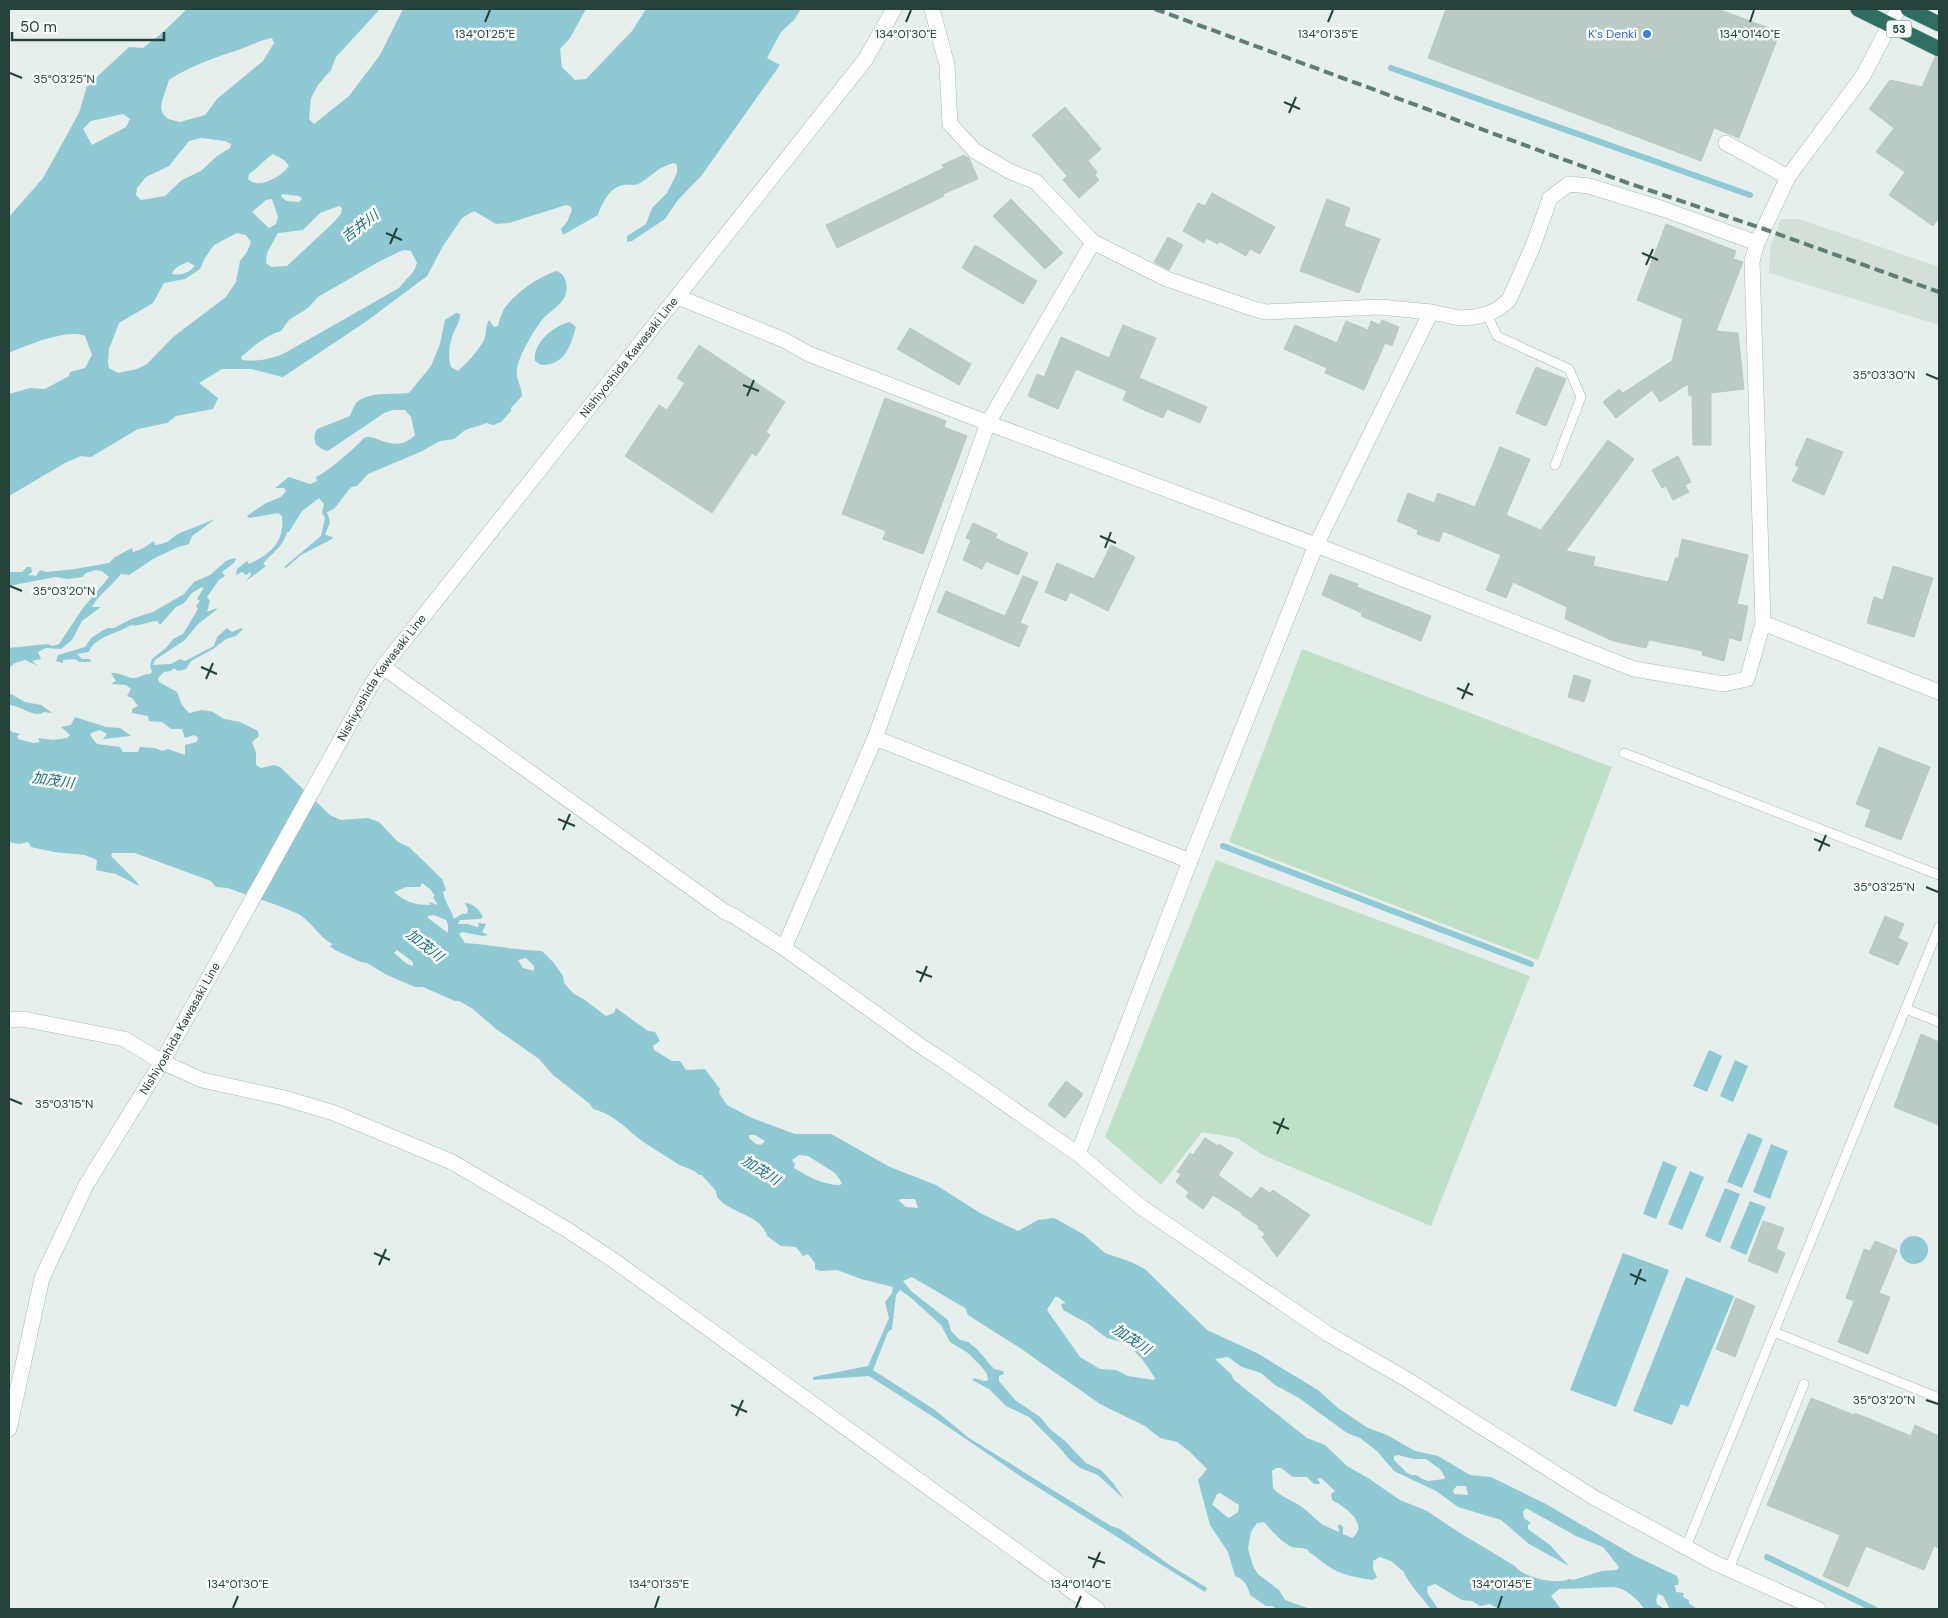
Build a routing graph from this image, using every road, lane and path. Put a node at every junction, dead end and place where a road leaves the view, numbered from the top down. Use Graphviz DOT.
graph roads {
  1 [pos="894,9"];
  2 [pos="932,9"];
  3 [pos="1858,9"];
  4 [pos="1898,9"];
  5 [pos="1908,9"];
  6 [pos="1890,24"];
  7 [pos="1939,24"];
  8 [pos="1939,50"];
  9 [pos="1726,143"];
  10 [pos="1788,177"];
  11 [pos="1093,242"];
  12 [pos="1757,243"];
  13 [pos="678,297"];
  14 [pos="1431,312"];
  15 [pos="1487,314"];
  16 [pos="988,423"];
  17 [pos="1555,466"];
  18 [pos="1316,545"];
  19 [pos="1763,622"];
  20 [pos="383,667"];
  21 [pos="1939,692"];
  22 [pos="875,738"];
  23 [pos="1624,752"];
  24 [pos="1190,861"];
  25 [pos="1939,875"];
  26 [pos="1939,927"];
  27 [pos="784,948"];
  28 [pos="1906,1009"];
  29 [pos="9,1020"];
  30 [pos="1939,1022"];
  31 [pos="162,1062"];
  32 [pos="1078,1154"];
  33 [pos="1774,1332"];
  34 [pos="1804,1384"];
  35 [pos="1939,1398"];
  36 [pos="9,1429"];
  37 [pos="1686,1547"];
  38 [pos="1729,1569"];
  39 [pos="1097,1609"];
  40 [pos="1818,1609"];
  1 -- 13 [label="street, Nishiyoshida Kawasaki Line"];
  2 -- 11 [label="street"];
  3 -- 6 [label="highway, 53"];
  4 -- 6 [label="street"];
  5 -- 7 [label="highway, 53"];
  6 -- 8 [label="highway, 53"];
  6 -- 10 [label="street"];
  9 -- 10 [label="street"];
  10 -- 12 [label="street"];
  11 -- 14 [label="street"];
  11 -- 16 [label="street"];
  12 -- 15 [label="street"];
  12 -- 19 [label="street"];
  13 -- 16 [label="street"];
  13 -- 20 [label="street, Nishiyoshida Kawasaki Line"];
  14 -- 15 [label="street"];
  14 -- 18 [label="street"];
  15 -- 17 [label="lane"];
  16 -- 18 [label="street"];
  16 -- 22 [label="street"];
  18 -- 19 [label="street"];
  18 -- 24 [label="street"];
  19 -- 21 [label="street"];
  20 -- 27 [label="street"];
  20 -- 31 [label="street, Nishiyoshida Kawasaki Line"];
  22 -- 24 [label="street"];
  22 -- 27 [label="street"];
  23 -- 25 [label="lane"];
  24 -- 32 [label="street"];
  26 -- 28 [label="lane"];
  27 -- 32 [label="street"];
  28 -- 30 [label="lane"];
  28 -- 33 [label="lane"];
  29 -- 31 [label="street"];
  31 -- 36 [label="street, Nishiyoshida Kawasaki Line"];
  31 -- 39 [label="street"];
  32 -- 37 [label="street"];
  33 -- 35 [label="lane"];
  33 -- 37 [label="lane"];
  34 -- 38 [label="lane"];
  37 -- 38 [label="street"];
  38 -- 40 [label="street"];
}
